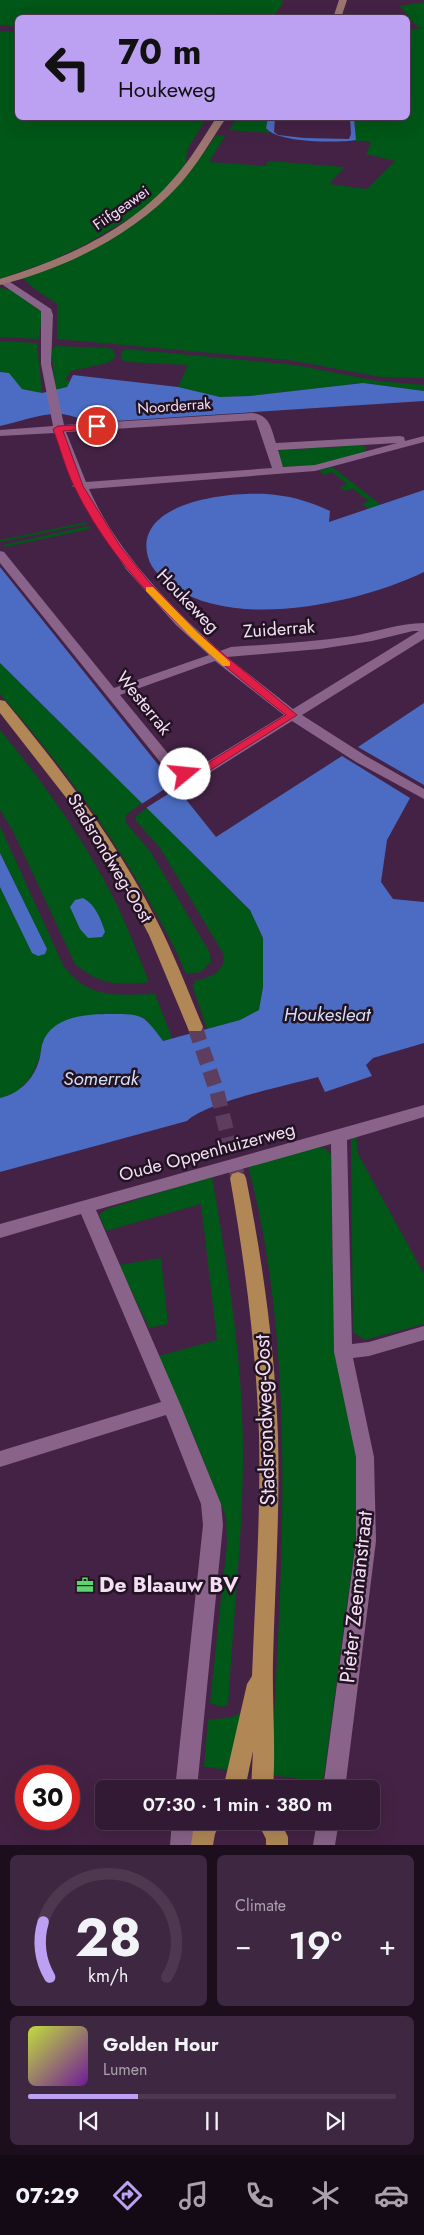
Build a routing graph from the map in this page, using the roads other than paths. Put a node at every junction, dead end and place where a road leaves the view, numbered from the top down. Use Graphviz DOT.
graph roads {
  1 [pos="343,0"];
  2 [pos="338,15"];
  3 [pos="220,120"];
  4 [pos="2,281"];
  5 [pos="57,425"];
  6 [pos="0,433"];
  7 [pos="424,439"];
  8 [pos="412,443"];
  9 [pos="271,447"];
  10 [pos="279,471"];
  11 [pos="78,486"];
  12 [pos="0,554"];
  13 [pos="424,627"];
  14 [pos="424,633"];
  15 [pos="217,656"];
  16 [pos="112,693"];
  17 [pos="0,704"];
  18 [pos="292,715"];
  19 [pos="424,795"];
  20 [pos="195,1027"];
  21 [pos="424,1111"];
  22 [pos="340,1136"];
  23 [pos="238,1178"];
  24 [pos="86,1206"];
  25 [pos="0,1231"];
  26 [pos="424,1333"];
  27 [pos="343,1352"];
  28 [pos="172,1406"];
  29 [pos="0,1458"];
  30 [pos="262,1663"];
  31 [pos="187,1780"];
  32 [pos="236,1780"];
  33 [pos="262,1780"];
  34 [pos="335,1780"];
  35 [pos="182,1830"];
  36 [pos="205,1830"];
  37 [pos="272,1830"];
  38 [pos="326,1830"];
  39 [pos="181,1845"];
  40 [pos="202,1845"];
  41 [pos="277,1845"];
  42 [pos="324,1845"];
  1 -- 2 [label="street"];
  3 -- 4 [label="street, Fiifgeawei"];
  4 -- 5 [label="street, Houkeweg"];
  5 -- 6 [label="street"];
  5 -- 9 [label="street, Noorderrak"];
  5 -- 11 [label="street, Houkeweg"];
  7 -- 8 [label="street"];
  8 -- 9 [label="street"];
  8 -- 10 [label="street"];
  9 -- 10 [label="street, Noorderrak"];
  10 -- 11 [label="street"];
  11 -- 15 [label="street, Houkeweg"];
  12 -- 16 [label="street, Westerrak"];
  13 -- 15 [label="street, Zuiderrak"];
  14 -- 18 [label="street"];
  15 -- 16 [label="street, Zuiderrak"];
  15 -- 18 [label="street, Houkeweg"];
  16 -- 18 [label="street, Westerrak"];
  17 -- 20 [label="main road, Stadsrondweg-Oost"];
  18 -- 19 [label="street, Houkeweg"];
  21 -- 22 [label="street, Oude Oppenhuizerweg"];
  22 -- 24 [label="street, Oude Oppenhuizerweg"];
  22 -- 27 [label="street, Pieter Zeemanstraat"];
  23 -- 30 [label="main road, Stadsrondweg-Oost"];
  24 -- 25 [label="street, Oude Oppenhuizerweg"];
  24 -- 28 [label="street"];
  26 -- 27 [label="street"];
  27 -- 34 [label="street, Pieter Zeemanstraat"];
  28 -- 29 [label="street"];
  28 -- 31 [label="street"];
  30 -- 32 [label="main road, Stadsrondweg-Oost"];
  30 -- 33 [label="main road, Stadsrondweg-Oost"];
  35 -- 39 [label="street"];
  36 -- 40 [label="main road"];
  37 -- 41 [label="main road"];
  38 -- 42 [label="street"];
}
